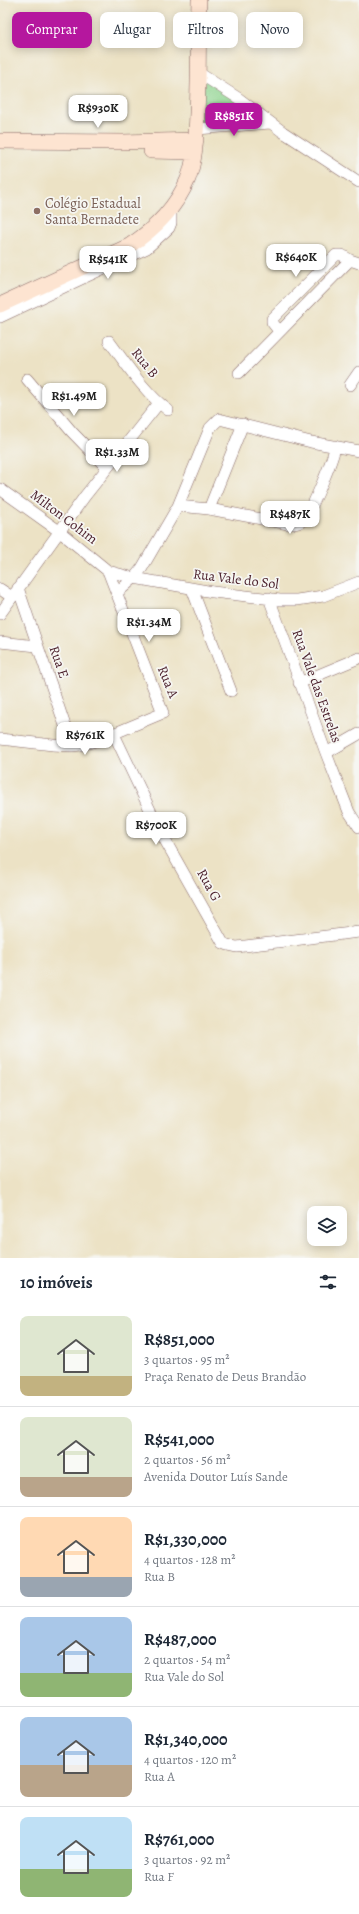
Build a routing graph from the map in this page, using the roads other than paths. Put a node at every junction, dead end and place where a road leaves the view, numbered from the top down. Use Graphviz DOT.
graph roads {
  1 [pos="199,0"];
  2 [pos="199,73"];
  3 [pos="270,123"];
  4 [pos="196,140"];
  5 [pos="0,141"];
  6 [pos="58,145"];
  7 [pos="0,149"];
  8 [pos="359,182"];
  9 [pos="171,208"];
  10 [pos="354,262"];
  11 [pos="0,305"];
  12 [pos="0,317"];
  13 [pos="109,341"];
  14 [pos="359,372"];
  15 [pos="239,373"];
  16 [pos="26,379"];
  17 [pos="350,385"];
  18 [pos="159,403"];
  19 [pos="168,410"];
  20 [pos="243,424"];
  21 [pos="335,446"];
  22 [pos="359,451"];
  23 [pos="107,468"];
  24 [pos="0,489"];
  25 [pos="178,506"];
  26 [pos="209,509"];
  27 [pos="59,531"];
  28 [pos="108,571"];
  29 [pos="134,578"];
  30 [pos="359,582"];
  31 [pos="0,589"];
  32 [pos="192,589"];
  33 [pos="15,593"];
  34 [pos="117,593"];
  35 [pos="269,598"];
  36 [pos="0,614"];
  37 [pos="0,642"];
  38 [pos="37,646"];
  39 [pos="359,658"];
  40 [pos="299,683"];
  41 [pos="231,691"];
  42 [pos="114,734"];
  43 [pos="359,734"];
  44 [pos="0,739"];
  45 [pos="72,746"];
  46 [pos="326,754"];
  47 [pos="359,827"];
  48 [pos="359,932"];
  1 -- 2 [label="street"];
  2 -- 3 [label="street"];
  2 -- 4 [label="street"];
  3 -- 4 [label="street"];
  3 -- 8 [label="street"];
  4 -- 6 [label="street"];
  4 -- 9 [label="street"];
  5 -- 6 [label="street"];
  6 -- 7 [label="street"];
  9 -- 11 [label="street"];
  9 -- 12 [label="street"];
  10 -- 15 [label="street"];
  13 -- 18 [label="street, Rua B"];
  14 -- 17 [label="street"];
  16 -- 23 [label="street"];
  18 -- 19 [label="street, Rua B"];
  18 -- 23 [label="street"];
  20 -- 21 [label="street"];
  20 -- 25 [label="street"];
  20 -- 26 [label="street"];
  21 -- 22 [label="street"];
  21 -- 26 [label="street"];
  23 -- 27 [label="street"];
  24 -- 27 [label="street, Milton Cohim"];
  25 -- 26 [label="street"];
  25 -- 29 [label="street"];
  27 -- 28 [label="street, Milton Cohim"];
  27 -- 33 [label="street"];
  28 -- 29 [label="street, Rua Vale do Sol"];
  28 -- 34 [label="street, Rua A"];
  29 -- 32 [label="street, Rua Vale do Sol"];
  29 -- 34 [label="street"];
  30 -- 35 [label="street, Rua Vale do Sol"];
  31 -- 33 [label="street"];
  32 -- 35 [label="street, Rua Vale do Sol"];
  32 -- 41 [label="street"];
  33 -- 36 [label="street"];
  33 -- 38 [label="street, Rua E"];
  34 -- 42 [label="street, Rua A"];
  35 -- 40 [label="street, Rua Vale das Estrelas"];
  37 -- 38 [label="street"];
  38 -- 45 [label="street, Rua E"];
  39 -- 40 [label="street"];
  40 -- 46 [label="street, Rua Vale das Estrelas"];
  42 -- 45 [label="street"];
  42 -- 48 [label="street, Rua G"];
  43 -- 46 [label="street"];
  44 -- 45 [label="street"];
  46 -- 47 [label="street, Rua Vale das Estrelas"];
}
